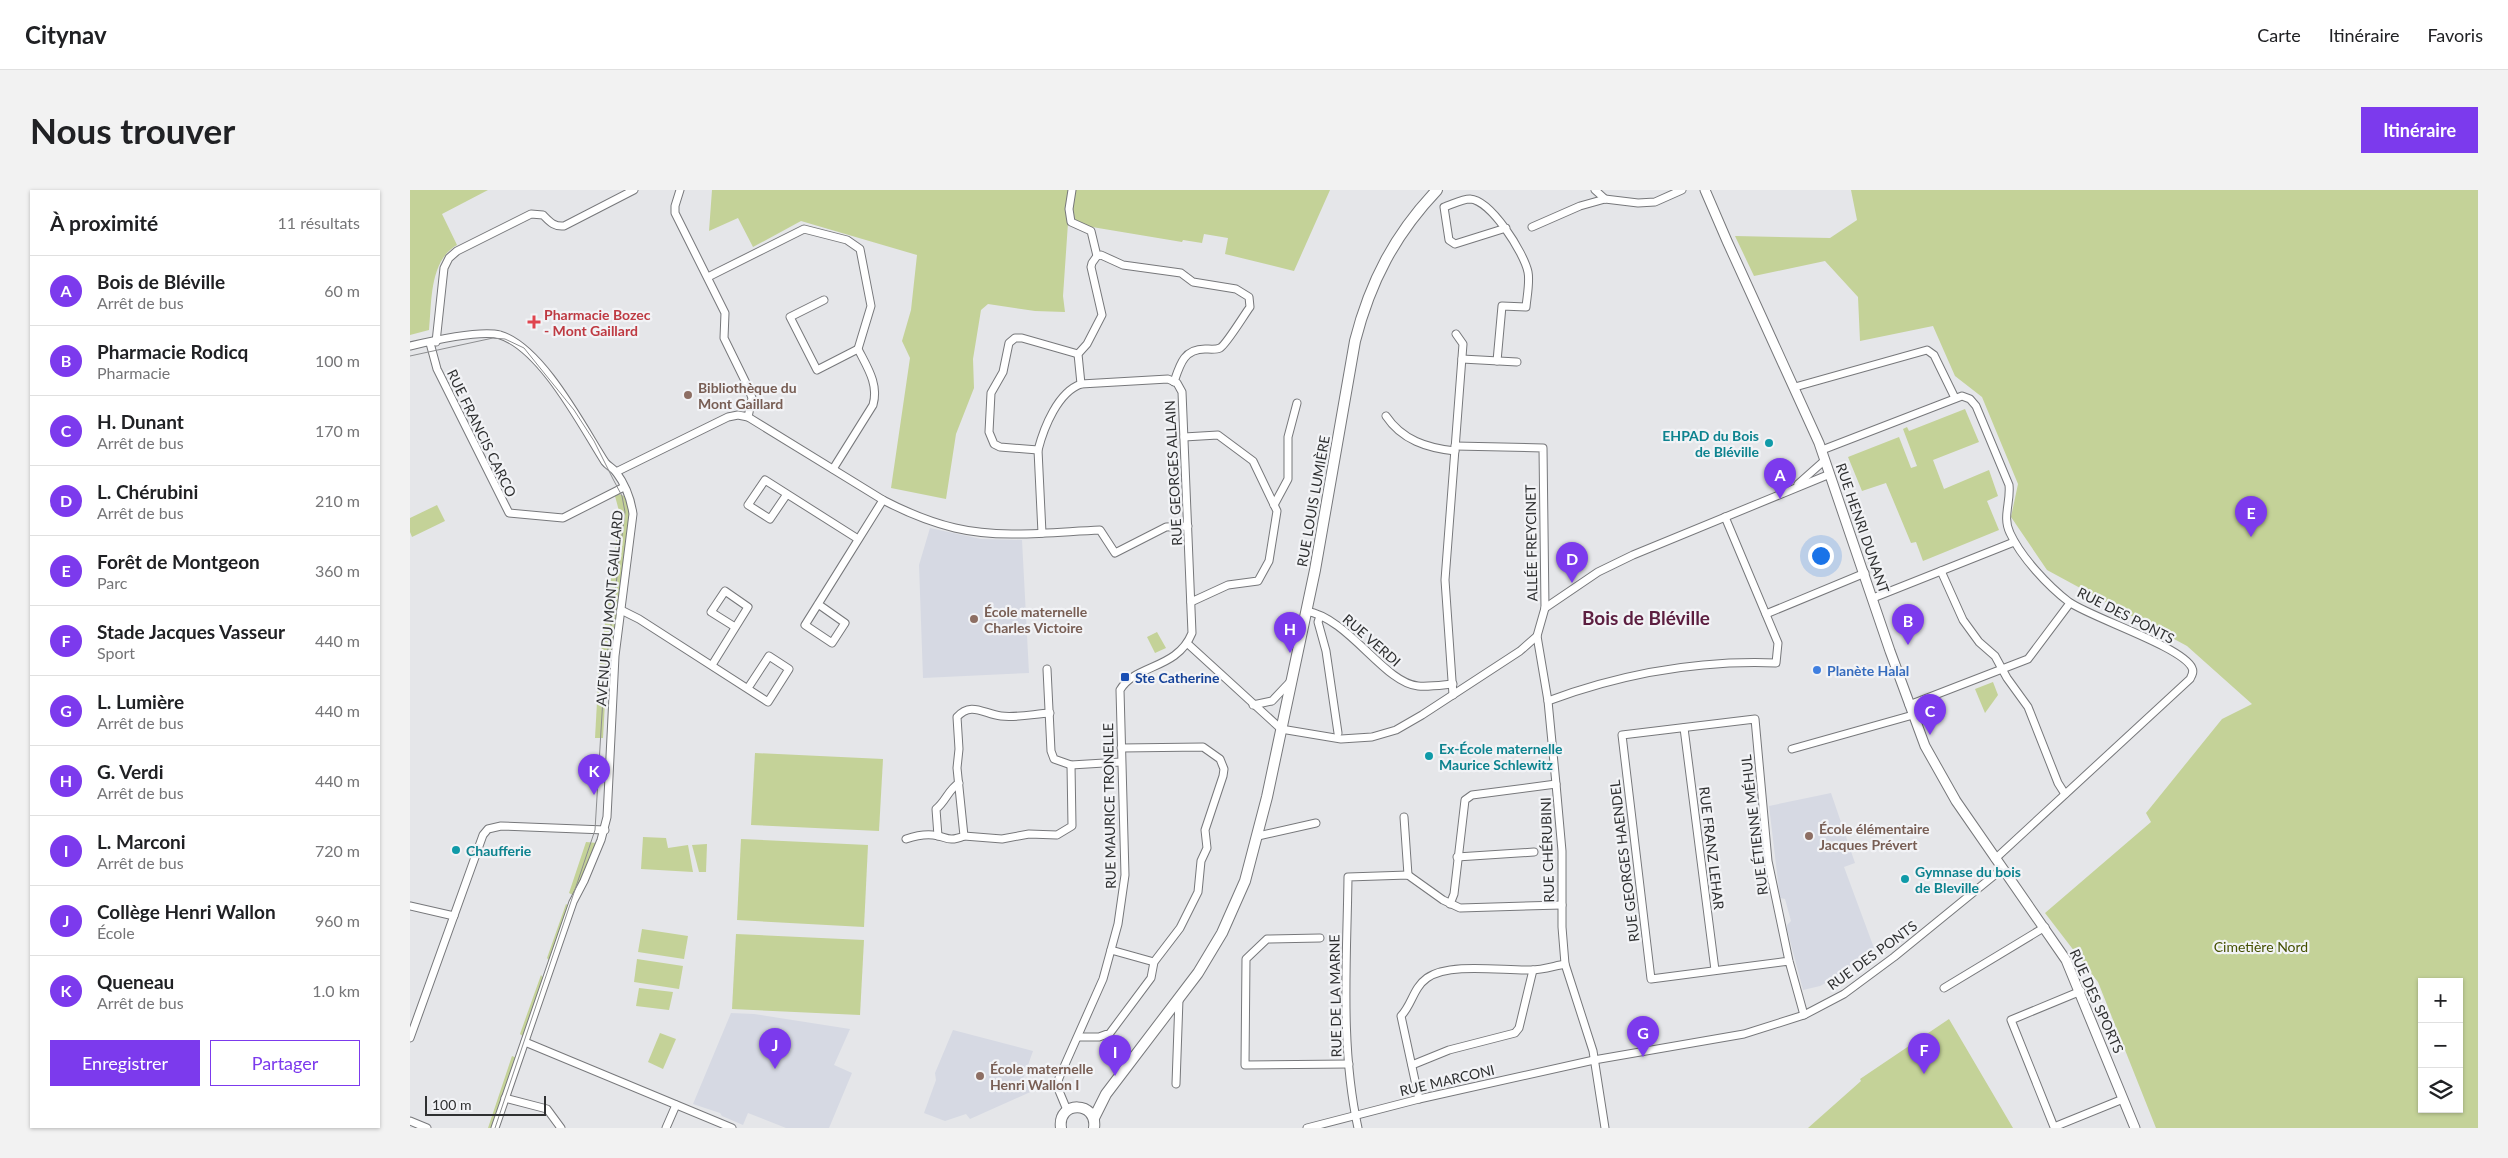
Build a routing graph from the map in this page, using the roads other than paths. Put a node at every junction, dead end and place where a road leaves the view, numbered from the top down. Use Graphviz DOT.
graph roads {
  1 [pos="634,190"];
  2 [pos="680,190"];
  3 [pos="1072,190"];
  4 [pos="1437,190"];
  5 [pos="1595,190"];
  6 [pos="1682,190"];
  7 [pos="1706,190"];
  8 [pos="1604,199"];
  9 [pos="1532,227"];
  10 [pos="1506,228"];
  11 [pos="1097,256"];
  12 [pos="708,277"];
  13 [pos="824,300"];
  14 [pos="1456,334"];
  15 [pos="433,342"];
  16 [pos="410,346"];
  17 [pos="858,349"];
  18 [pos="1078,354"];
  19 [pos="1462,359"];
  20 [pos="1497,361"];
  21 [pos="1516,362"];
  22 [pos="1174,382"];
  23 [pos="1081,384"];
  24 [pos="1795,387"];
  25 [pos="1955,398"];
  26 [pos="1297,403"];
  27 [pos="1386,416"];
  28 [pos="748,417"];
  29 [pos="1184,438"];
  30 [pos="1455,448"];
  31 [pos="1038,450"];
  32 [pos="1822,450"];
  33 [pos="1825,460"];
  34 [pos="833,469"];
  35 [pos="616,472"];
  36 [pos="1830,474"];
  37 [pos="624,487"];
  38 [pos="1794,488"];
  39 [pos="786,494"];
  40 [pos="883,500"];
  41 [pos="1274,505"];
  42 [pos="1725,517"];
  43 [pos="1188,526"];
  44 [pos="1042,533"];
  45 [pos="858,539"];
  46 [pos="2014,542"];
  47 [pos="1941,570"];
  48 [pos="1865,573"];
  49 [pos="1873,598"];
  50 [pos="1191,602"];
  51 [pos="2070,603"];
  52 [pos="818,604"];
  53 [pos="1545,608"];
  54 [pos="622,610"];
  55 [pos="1306,611"];
  56 [pos="1766,614"];
  57 [pos="1320,616"];
  58 [pos="735,627"];
  59 [pos="1537,636"];
  60 [pos="1188,644"];
  61 [pos="712,665"];
  62 [pos="1047,668"];
  63 [pos="2002,670"];
  64 [pos="1294,674"];
  65 [pos="1453,684"];
  66 [pos="748,688"];
  67 [pos="1454,695"];
  68 [pos="1548,701"];
  69 [pos="1253,705"];
  70 [pos="1909,705"];
  71 [pos="1050,712"];
  72 [pos="1913,715"];
  73 [pos="1755,720"];
  74 [pos="1684,728"];
  75 [pos="1281,729"];
  76 [pos="1338,733"];
  77 [pos="1121,748"];
  78 [pos="1792,749"];
  79 [pos="1121,762"];
  80 [pos="1071,765"];
  81 [pos="959,783"];
  82 [pos="1556,784"];
  83 [pos="2065,794"];
  84 [pos="1404,817"];
  85 [pos="1316,823"];
  86 [pos="604,830"];
  87 [pos="938,836"];
  88 [pos="964,836"];
  89 [pos="1258,836"];
  90 [pos="906,839"];
  91 [pos="1534,852"];
  92 [pos="1457,857"];
  93 [pos="1995,858"];
  94 [pos="2002,869"];
  95 [pos="1408,875"];
  96 [pos="1450,904"];
  97 [pos="1562,905"];
  98 [pos="410,906"];
  99 [pos="454,916"];
  100 [pos="2045,927"];
  101 [pos="1320,938"];
  102 [pos="1111,950"];
  103 [pos="1788,961"];
  104 [pos="1154,962"];
  105 [pos="1565,964"];
  106 [pos="1533,970"];
  107 [pos="1715,970"];
  108 [pos="1944,988"];
  109 [pos="2080,992"];
  110 [pos="1179,998"];
  111 [pos="1804,1015"];
  112 [pos="1079,1037"];
  113 [pos="410,1038"];
  114 [pos="525,1042"];
  115 [pos="1594,1060"];
  116 [pos="1349,1064"];
  117 [pos="1412,1065"];
  118 [pos="1176,1084"];
  119 [pos="1106,1094"];
  120 [pos="506,1098"];
  121 [pos="1420,1099"];
  122 [pos="2123,1099"];
  123 [pos="676,1105"];
  124 [pos="1083,1107"];
  125 [pos="1067,1110"];
  126 [pos="1356,1115"];
  127 [pos="410,1121"];
  128 [pos="1094,1126"];
  129 [pos="427,1128"];
  130 [pos="495,1128"];
  131 [pos="561,1128"];
  132 [pos="666,1128"];
  133 [pos="732,1128"];
  134 [pos="1062,1128"];
  135 [pos="1307,1128"];
  136 [pos="1358,1128"];
  137 [pos="1605,1128"];
  138 [pos="2135,1128"];
  1 -- 15 [label="street"];
  2 -- 12 [label="street"];
  3 -- 11 [label="street"];
  4 -- 55 [label="main road, RUE LOUIS LUMIÈRE"];
  5 -- 8 [label="street"];
  6 -- 8 [label="street"];
  7 -- 24 [label="street, RUE HENRI DUNANT"];
  8 -- 9 [label="street"];
  10 -- 10 [label="street"];
  10 -- 20 [label="street"];
  11 -- 18 [label="street"];
  11 -- 22 [label="street"];
  12 -- 17 [label="street"];
  12 -- 28 [label="street"];
  13 -- 17 [label="street"];
  14 -- 19 [label="street"];
  15 -- 16 [label="street, AVENUE DU MONT GAILLARD"];
  15 -- 35 [label="street, AVENUE DU MONT GAILLARD"];
  15 -- 37 [label="street, RUE FRANCIS CARCO"];
  17 -- 34 [label="street"];
  18 -- 23 [label="street"];
  18 -- 31 [label="street"];
  19 -- 20 [label="street"];
  19 -- 30 [label="street"];
  20 -- 21 [label="street"];
  22 -- 23 [label="street, RUE GEORGES ALLAIN"];
  22 -- 29 [label="street, RUE GEORGES ALLAIN"];
  23 -- 31 [label="street"];
  24 -- 25 [label="street"];
  24 -- 32 [label="street, RUE HENRI DUNANT"];
  25 -- 32 [label="street"];
  25 -- 46 [label="street, RUE DES PONTS"];
  26 -- 41 [label="street"];
  27 -- 30 [label="street"];
  28 -- 34 [label="street"];
  28 -- 35 [label="street"];
  29 -- 41 [label="street"];
  29 -- 43 [label="street, RUE GEORGES ALLAIN"];
  30 -- 53 [label="street, ALLÉE FREYCINET"];
  30 -- 65 [label="street"];
  31 -- 44 [label="street"];
  32 -- 33 [label="street, RUE HENRI DUNANT"];
  33 -- 36 [label="street, RUE HENRI DUNANT"];
  33 -- 38 [label="street"];
  34 -- 40 [label="street"];
  35 -- 37 [label="street, AVENUE DU MONT GAILLARD"];
  36 -- 38 [label="street"];
  36 -- 48 [label="street, RUE HENRI DUNANT"];
  37 -- 54 [label="street, AVENUE DU MONT GAILLARD"];
  38 -- 42 [label="street"];
  39 -- 39 [label="street"];
  39 -- 45 [label="street"];
  40 -- 44 [label="street"];
  40 -- 45 [label="street"];
  41 -- 50 [label="street"];
  42 -- 53 [label="street"];
  42 -- 56 [label="street"];
  43 -- 44 [label="street"];
  43 -- 50 [label="street, RUE GEORGES ALLAIN"];
  45 -- 52 [label="street"];
  46 -- 47 [label="street"];
  46 -- 51 [label="street, RUE DES PONTS"];
  47 -- 49 [label="street"];
  47 -- 63 [label="street"];
  48 -- 49 [label="street, RUE HENRI DUNANT"];
  48 -- 56 [label="street"];
  49 -- 70 [label="street, RUE HENRI DUNANT"];
  50 -- 60 [label="street, RUE GEORGES ALLAIN"];
  51 -- 63 [label="street"];
  51 -- 83 [label="street, RUE DES PONTS"];
  52 -- 52 [label="street"];
  53 -- 59 [label="street, ALLÉE FREYCINET"];
  54 -- 61 [label="street"];
  54 -- 86 [label="street, AVENUE DU MONT GAILLARD"];
  55 -- 57 [label="street, RUE VERDI"];
  55 -- 64 [label="main road, RUE LOUIS LUMIÈRE"];
  56 -- 68 [label="street"];
  57 -- 65 [label="street, RUE VERDI"];
  57 -- 76 [label="street"];
  58 -- 58 [label="street"];
  58 -- 61 [label="street"];
  59 -- 67 [label="street"];
  59 -- 68 [label="street, RUE CHÉRUBINI"];
  60 -- 69 [label="street"];
  60 -- 77 [label="street, RUE MAURICE TRONELLE"];
  61 -- 66 [label="street"];
  62 -- 71 [label="street"];
  63 -- 70 [label="street"];
  63 -- 83 [label="street"];
  64 -- 69 [label="street"];
  64 -- 75 [label="main road, RUE LOUIS LUMIÈRE"];
  65 -- 67 [label="street"];
  66 -- 66 [label="street"];
  67 -- 75 [label="street"];
  68 -- 82 [label="street, RUE CHÉRUBINI"];
  69 -- 75 [label="street"];
  70 -- 72 [label="street, RUE HENRI DUNANT"];
  71 -- 80 [label="street"];
  71 -- 81 [label="street"];
  72 -- 78 [label="street"];
  72 -- 93 [label="street, RUE HENRI DUNANT"];
  73 -- 74 [label="street, RUE GEORGES HAENDEL"];
  73 -- 103 [label="street, RUE ÉTIENNE MÉHUL"];
  74 -- 107 [label="street, RUE FRANZ LEHAR"];
  74 -- 107 [label="street, RUE GEORGES HAENDEL"];
  75 -- 89 [label="main road, RUE LOUIS LUMIÈRE"];
  77 -- 79 [label="street, RUE MAURICE TRONELLE"];
  77 -- 104 [label="street"];
  79 -- 80 [label="street"];
  79 -- 102 [label="street, RUE MAURICE TRONELLE"];
  80 -- 88 [label="street"];
  81 -- 87 [label="street"];
  81 -- 88 [label="street"];
  82 -- 92 [label="street"];
  82 -- 97 [label="street, RUE CHÉRUBINI"];
  83 -- 93 [label="street, RUE DES PONTS"];
  84 -- 95 [label="street"];
  85 -- 89 [label="street"];
  86 -- 99 [label="street"];
  86 -- 114 [label="street, AVENUE DU MONT GAILLARD"];
  87 -- 88 [label="street"];
  87 -- 90 [label="street"];
  89 -- 110 [label="main road, RUE LOUIS LUMIÈRE"];
  91 -- 92 [label="street"];
  92 -- 96 [label="street"];
  93 -- 94 [label="street, RUE HENRI DUNANT"];
  94 -- 100 [label="street, RUE DES SPORTS"];
  94 -- 111 [label="street, RUE DES PONTS"];
  95 -- 96 [label="street"];
  95 -- 116 [label="street, RUE DE LA MARNE"];
  96 -- 97 [label="street"];
  97 -- 105 [label="street, RUE CHÉRUBINI"];
  98 -- 99 [label="street"];
  99 -- 113 [label="street"];
  100 -- 108 [label="street"];
  100 -- 109 [label="street, RUE DES SPORTS"];
  101 -- 116 [label="street"];
  102 -- 104 [label="street"];
  102 -- 112 [label="street, RUE MAURICE TRONELLE"];
  103 -- 107 [label="street, RUE GEORGES HAENDEL"];
  103 -- 111 [label="street, RUE ÉTIENNE MÉHUL"];
  104 -- 112 [label="street"];
  105 -- 106 [label="street"];
  105 -- 115 [label="street, RUE CHÉRUBINI"];
  106 -- 117 [label="street"];
  106 -- 117 [label="street"];
  109 -- 122 [label="street, RUE DES SPORTS"];
  109 -- 122 [label="street"];
  110 -- 118 [label="street"];
  110 -- 119 [label="main road, RUE LOUIS LUMIÈRE"];
  111 -- 115 [label="street, RUE DES PONTS"];
  112 -- 125 [label="street, RUE MAURICE TRONELLE"];
  114 -- 120 [label="street, AVENUE DU MONT GAILLARD"];
  114 -- 123 [label="street"];
  115 -- 121 [label="street, RUE MARCONI"];
  115 -- 137 [label="street, RUE CHÉRUBINI"];
  116 -- 126 [label="street, RUE DE LA MARNE"];
  117 -- 121 [label="street"];
  119 -- 124 [label="main road, RUE LOUIS LUMIÈRE"];
  119 -- 128 [label="main road, RUE LOUIS LUMIÈRE"];
  120 -- 130 [label="street, AVENUE DU MONT GAILLARD"];
  120 -- 131 [label="street"];
  121 -- 126 [label="street, RUE MARCONI"];
  122 -- 138 [label="street, RUE DES SPORTS"];
  123 -- 132 [label="street"];
  123 -- 133 [label="street"];
  124 -- 125 [label="main road, RUE LOUIS LUMIÈRE"];
  124 -- 128 [label="main road"];
  125 -- 134 [label="main road"];
  126 -- 135 [label="street, RUE MARCONI"];
  126 -- 136 [label="street, RUE DE LA MARNE"];
  127 -- 129 [label="street"];
}
